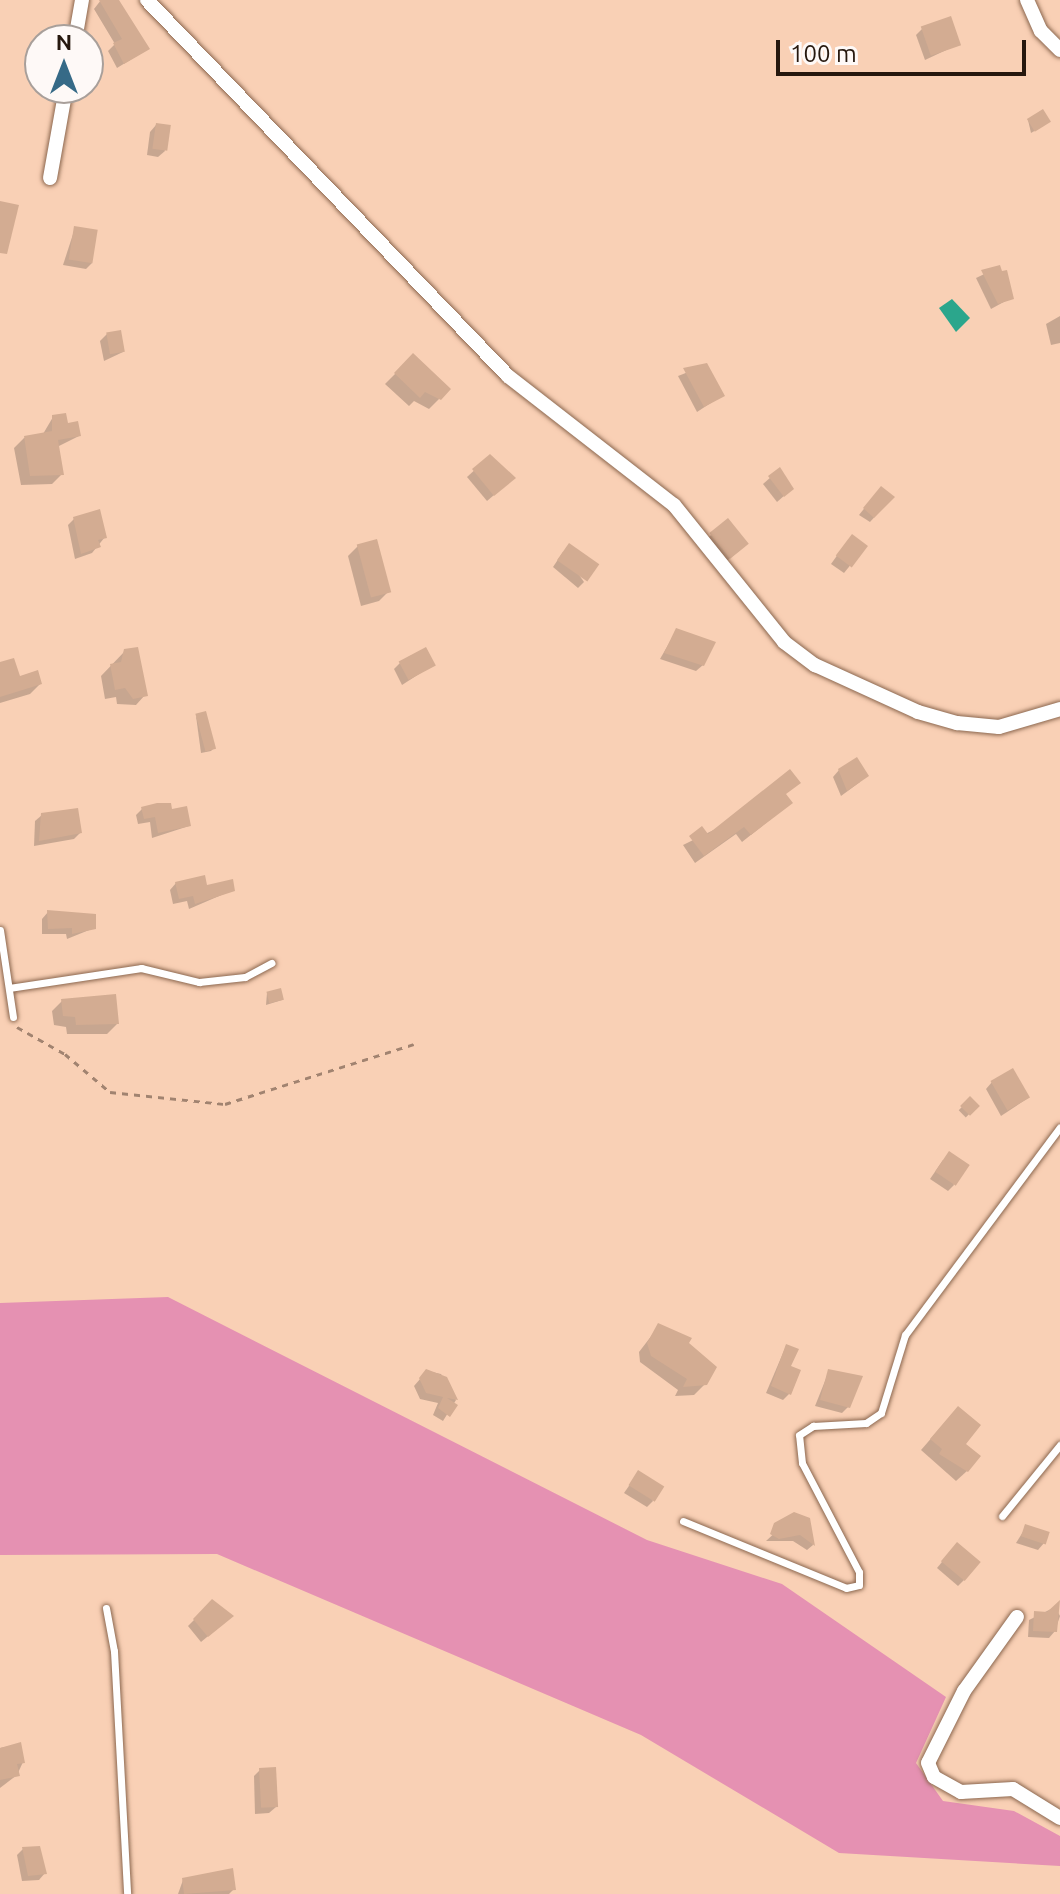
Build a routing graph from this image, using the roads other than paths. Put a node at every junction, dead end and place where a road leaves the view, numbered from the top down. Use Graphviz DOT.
graph roads {
  1 [pos="82,0"];
  2 [pos="147,0"];
  3 [pos="1027,0"];
  4 [pos="78,24"];
  5 [pos="1060,50"];
  6 [pos="63,104"];
  7 [pos="50,178"];
  8 [pos="1060,709"];
  9 [pos="0,930"];
  10 [pos="271,963"];
  11 [pos="9,988"];
  12 [pos="13,1017"];
  13 [pos="1060,1127"];
  14 [pos="1060,1445"];
  15 [pos="1002,1516"];
  16 [pos="683,1521"];
  17 [pos="106,1608"];
  18 [pos="1017,1617"];
  19 [pos="1060,1818"];
  20 [pos="127,1894"];
  1 -- 4 [label="street"];
  2 -- 8 [label="street"];
  3 -- 5 [label="street"];
  6 -- 7 [label="street"];
  9 -- 11 [label="lane"];
  10 -- 11 [label="lane"];
  11 -- 12 [label="lane"];
  13 -- 16 [label="lane"];
  14 -- 15 [label="lane"];
  17 -- 20 [label="lane"];
  18 -- 19 [label="street"];
}
